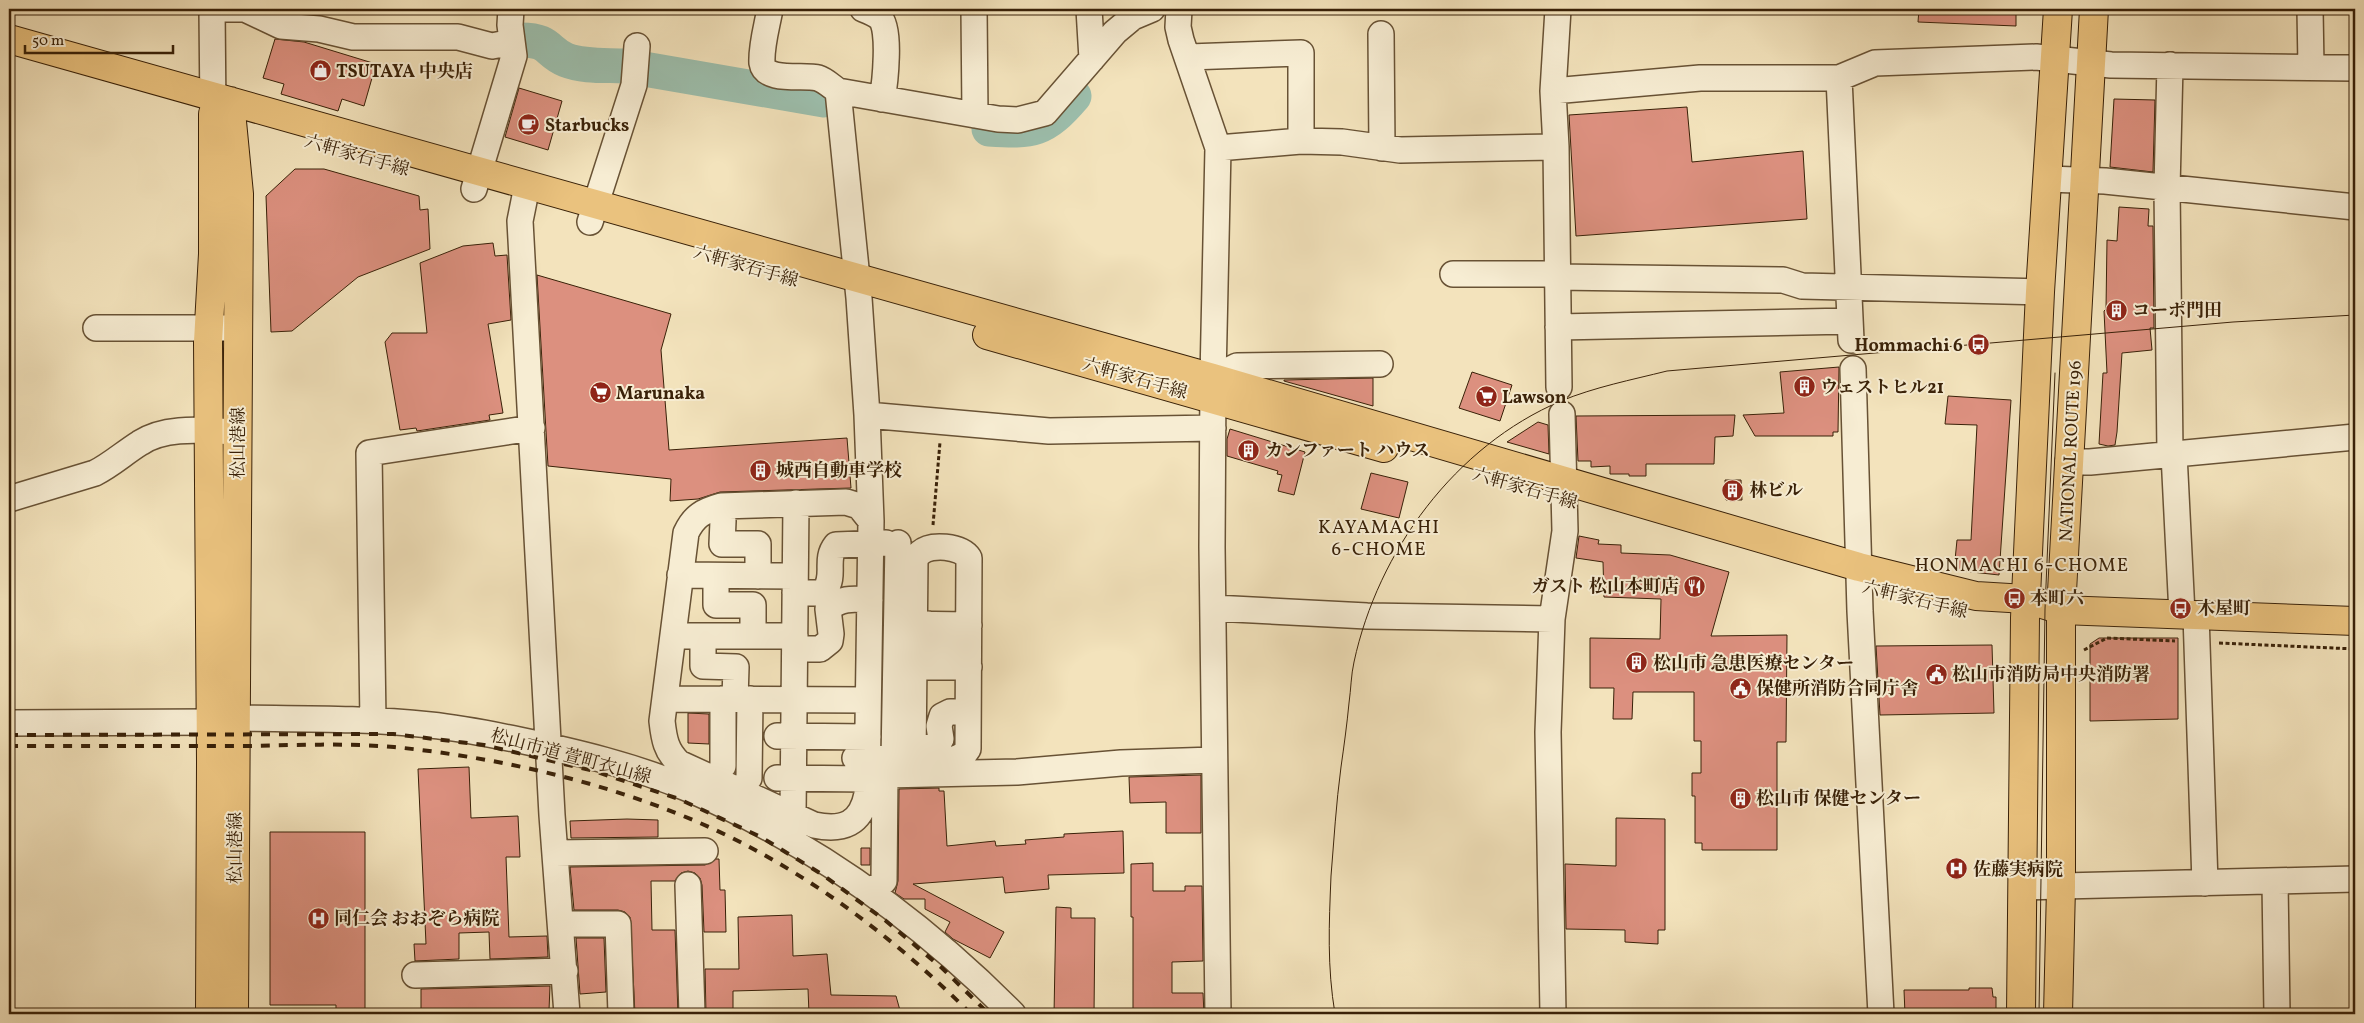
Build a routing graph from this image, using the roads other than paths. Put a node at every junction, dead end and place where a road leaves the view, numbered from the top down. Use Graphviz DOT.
graph roads {
  1 [pos="212,9"];
  2 [pos="226,9"];
  3 [pos="511,9"];
  4 [pos="770,9"];
  5 [pos="863,9"];
  6 [pos="974,9"];
  7 [pos="1089,9"];
  8 [pos="1152,9"];
  9 [pos="1179,9"];
  10 [pos="1558,9"];
  11 [pos="2058,9"];
  12 [pos="2094,9"];
  13 [pos="2310,9"];
  14 [pos="1381,34"];
  15 [pos="9,39"];
  16 [pos="512,42"];
  17 [pos="637,46"];
  18 [pos="9,57"];
  19 [pos="1188,57"];
  20 [pos="1092,59"];
  21 [pos="2055,59"];
  22 [pos="2091,62"];
  23 [pos="2170,66"];
  24 [pos="2311,67"];
  25 [pos="2355,68"];
  26 [pos="1839,78"];
  27 [pos="838,91"];
  28 [pos="1554,91"];
  29 [pos="882,98"];
  30 [pos="222,108"];
  31 [pos="975,115"];
  32 [pos="1301,141"];
  33 [pos="1556,147"];
  34 [pos="1218,148"];
  35 [pos="1382,148"];
  36 [pos="2047,179"];
  37 [pos="477,180"];
  38 [pos="2084,181"];
  39 [pos="2167,188"];
  40 [pos="525,194"];
  41 [pos="2355,208"];
  42 [pos="593,213"];
  43 [pos="1453,274"];
  44 [pos="1556,275"];
  45 [pos="1848,287"];
  46 [pos="857,288"];
  47 [pos="2040,292"];
  48 [pos="1558,327"];
  49 [pos="96,328"];
  50 [pos="208,328"];
  51 [pos="239,328"];
  52 [pos="1380,364"];
  53 [pos="1853,369"];
  54 [pos="1560,387"];
  55 [pos="1213,389"];
  56 [pos="1562,414"];
  57 [pos="867,415"];
  58 [pos="532,428"];
  59 [pos="1213,428"];
  60 [pos="208,431"];
  61 [pos="238,432"];
  62 [pos="2355,437"];
  63 [pos="2172,454"];
  64 [pos="2068,462"];
  65 [pos="1565,490"];
  66 [pos="9,499"];
  67 [pos="787,511"];
  68 [pos="722,521"];
  69 [pos="867,536"];
  70 [pos="909,548"];
  71 [pos="697,575"];
  72 [pos="1859,576"];
  73 [pos="782,580"];
  74 [pos="1214,608"];
  75 [pos="2026,609"];
  76 [pos="2061,610"];
  77 [pos="863,612"];
  78 [pos="2189,615"];
  79 [pos="1552,619"];
  80 [pos="2355,621"];
  81 [pos="913,624"];
  82 [pos="969,625"];
  83 [pos="688,636"];
  84 [pos="753,636"];
  85 [pos="789,640"];
  86 [pos="914,666"];
  87 [pos="963,667"];
  88 [pos="673,699"];
  89 [pos="736,699"];
  90 [pos="786,699"];
  91 [pos="862,700"];
  92 [pos="223,720"];
  93 [pos="373,721"];
  94 [pos="9,723"];
  95 [pos="786,736"];
  96 [pos="548,746"];
  97 [pos="907,755"];
  98 [pos="825,758"];
  99 [pos="861,760"];
  100 [pos="1214,760"];
  101 [pos="722,766"];
  102 [pos="749,778"];
  103 [pos="785,787"];
  104 [pos="852,821"];
  105 [pos="705,851"];
  106 [pos="555,853"];
  107 [pos="825,862"];
  108 [pos="2355,880"];
  109 [pos="2205,883"];
  110 [pos="2274,883"];
  111 [pos="688,885"];
  112 [pos="2022,887"];
  113 [pos="2061,887"];
  114 [pos="871,892"];
  115 [pos="561,924"];
  116 [pos="565,971"];
  117 [pos="415,975"];
  118 [pos="210,1014"];
  119 [pos="234,1014"];
  120 [pos="567,1014"];
  121 [pos="620,1014"];
  122 [pos="692,1014"];
  123 [pos="1013,1014"];
  124 [pos="1218,1014"];
  125 [pos="1553,1014"];
  126 [pos="1881,1014"];
  127 [pos="2021,1014"];
  128 [pos="2058,1014"];
  129 [pos="2277,1014"];
  1 -- 2 [label="street"];
  1 -- 30 [label="street"];
  2 -- 16 [label="street"];
  2 -- 30 [label="street"];
  3 -- 16 [label="street"];
  4 -- 27 [label="street"];
  5 -- 29 [label="street"];
  6 -- 31 [label="street"];
  7 -- 20 [label="street"];
  8 -- 20 [label="street"];
  9 -- 19 [label="street"];
  10 -- 28 [label="street"];
  11 -- 21 [label="main road, NATIONAL ROUTE 196"];
  12 -- 22 [label="main road, NATIONAL ROUTE 196"];
  13 -- 24 [label="street"];
  14 -- 35 [label="street"];
  15 -- 30 [label="main road"];
  16 -- 37 [label="street"];
  17 -- 42 [label="street"];
  18 -- 30 [label="main road"];
  19 -- 32 [label="street"];
  19 -- 34 [label="street"];
  20 -- 31 [label="street"];
  21 -- 22 [label="street"];
  21 -- 26 [label="street"];
  21 -- 36 [label="main road, NATIONAL ROUTE 196"];
  22 -- 23 [label="street"];
  22 -- 38 [label="main road, NATIONAL ROUTE 196"];
  23 -- 24 [label="street"];
  23 -- 39 [label="street"];
  24 -- 25 [label="street"];
  26 -- 28 [label="street"];
  26 -- 45 [label="street"];
  27 -- 29 [label="street"];
  27 -- 46 [label="street"];
  28 -- 33 [label="street"];
  29 -- 31 [label="street"];
  30 -- 37 [label="main road, 六軒家石手線"];
  30 -- 50 [label="main road, 松山港線"];
  30 -- 51 [label="main road, 松山港線"];
  32 -- 34 [label="street"];
  32 -- 35 [label="street"];
  33 -- 35 [label="street"];
  33 -- 44 [label="street"];
  34 -- 55 [label="street"];
  36 -- 38 [label="street"];
  36 -- 47 [label="main road, NATIONAL ROUTE 196"];
  37 -- 40 [label="main road, 六軒家石手線"];
  38 -- 39 [label="street"];
  38 -- 64 [label="main road, NATIONAL ROUTE 196"];
  39 -- 41 [label="street"];
  39 -- 63 [label="street"];
  40 -- 42 [label="main road, 六軒家石手線"];
  40 -- 58 [label="street"];
  42 -- 46 [label="main road, 六軒家石手線"];
  43 -- 44 [label="street"];
  44 -- 45 [label="street"];
  44 -- 48 [label="street"];
  45 -- 47 [label="street"];
  45 -- 48 [label="street"];
  46 -- 55 [label="main road, 六軒家石手線"];
  46 -- 57 [label="street"];
  47 -- 75 [label="main road, NATIONAL ROUTE 196"];
  48 -- 54 [label="street"];
  49 -- 50 [label="street"];
  50 -- 51 [label="street"];
  50 -- 60 [label="main road, 松山港線"];
  51 -- 61 [label="main road, 松山港線"];
  52 -- 55 [label="street"];
  53 -- 72 [label="street"];
  55 -- 59 [label="street"];
  55 -- 65 [label="main road, 六軒家石手線"];
  56 -- 65 [label="street"];
  57 -- 59 [label="street"];
  57 -- 69 [label="street"];
  58 -- 93 [label="street"];
  58 -- 96 [label="street"];
  59 -- 74 [label="street"];
  60 -- 61 [label="street"];
  60 -- 66 [label="street"];
  60 -- 92 [label="main road, 松山港線"];
  61 -- 92 [label="main road, 松山港線"];
  62 -- 63 [label="street"];
  63 -- 64 [label="street"];
  63 -- 78 [label="street"];
  64 -- 76 [label="main road, NATIONAL ROUTE 196"];
  65 -- 72 [label="main road, 六軒家石手線"];
  65 -- 79 [label="street"];
  67 -- 68 [label="street"];
  67 -- 69 [label="street"];
  67 -- 71 [label="street"];
  67 -- 73 [label="street"];
  68 -- 71 [label="street"];
  68 -- 73 [label="street"];
  69 -- 70 [label="street"];
  69 -- 73 [label="street"];
  69 -- 77 [label="street"];
  70 -- 81 [label="street"];
  70 -- 82 [label="street"];
  71 -- 73 [label="street"];
  71 -- 83 [label="street"];
  71 -- 84 [label="street"];
  72 -- 75 [label="main road, 六軒家石手線"];
  72 -- 126 [label="street"];
  73 -- 85 [label="street"];
  74 -- 79 [label="street"];
  74 -- 100 [label="street"];
  75 -- 76 [label="main road, 六軒家石手線"];
  75 -- 112 [label="main road, NATIONAL ROUTE 196"];
  76 -- 78 [label="main road, 六軒家石手線"];
  76 -- 113 [label="main road, NATIONAL ROUTE 196"];
  77 -- 81 [label="street"];
  77 -- 85 [label="street"];
  77 -- 91 [label="street"];
  78 -- 80 [label="main road, 六軒家石手線"];
  78 -- 109 [label="street"];
  79 -- 125 [label="street"];
  81 -- 82 [label="street"];
  81 -- 86 [label="street"];
  81 -- 87 [label="street"];
  81 -- 97 [label="street"];
  82 -- 87 [label="street"];
  83 -- 84 [label="street"];
  83 -- 88 [label="street"];
  83 -- 89 [label="street"];
  84 -- 85 [label="street"];
  85 -- 90 [label="street"];
  86 -- 87 [label="street"];
  86 -- 97 [label="street"];
  87 -- 97 [label="street"];
  88 -- 89 [label="street"];
  88 -- 101 [label="street"];
  88 -- 103 [label="street"];
  89 -- 90 [label="street"];
  89 -- 101 [label="street"];
  89 -- 102 [label="street"];
  90 -- 91 [label="street"];
  90 -- 95 [label="street"];
  91 -- 99 [label="street"];
  92 -- 93 [label="street, 松山市道 萱町衣山線"];
  92 -- 94 [label="street, 松山市道 萱町衣山線"];
  92 -- 118 [label="main road, 松山港線"];
  92 -- 119 [label="main road, 松山港線"];
  93 -- 96 [label="street, 松山市道 萱町衣山線"];
  95 -- 98 [label="street"];
  95 -- 103 [label="street"];
  96 -- 106 [label="street"];
  96 -- 107 [label="street, 松山市道 萱町衣山線"];
  97 -- 99 [label="street"];
  98 -- 99 [label="street"];
  98 -- 99 [label="street"];
  98 -- 103 [label="street"];
  99 -- 103 [label="street"];
  99 -- 104 [label="street"];
  100 -- 114 [label="street"];
  100 -- 124 [label="street"];
  101 -- 102 [label="street"];
  102 -- 103 [label="street"];
  103 -- 104 [label="street"];
  104 -- 107 [label="street"];
  105 -- 106 [label="street"];
  106 -- 115 [label="street"];
  107 -- 114 [label="street, 松山市道 萱町衣山線"];
  108 -- 110 [label="street"];
  109 -- 110 [label="street"];
  109 -- 113 [label="street"];
  110 -- 129 [label="street"];
  111 -- 122 [label="street"];
  112 -- 113 [label="street"];
  112 -- 127 [label="main road, NATIONAL ROUTE 196"];
  113 -- 128 [label="main road, NATIONAL ROUTE 196"];
  114 -- 123 [label="street, 松山市道 萱町衣山線"];
  115 -- 116 [label="street"];
  115 -- 121 [label="street"];
  116 -- 117 [label="street"];
  116 -- 120 [label="street"];
}
